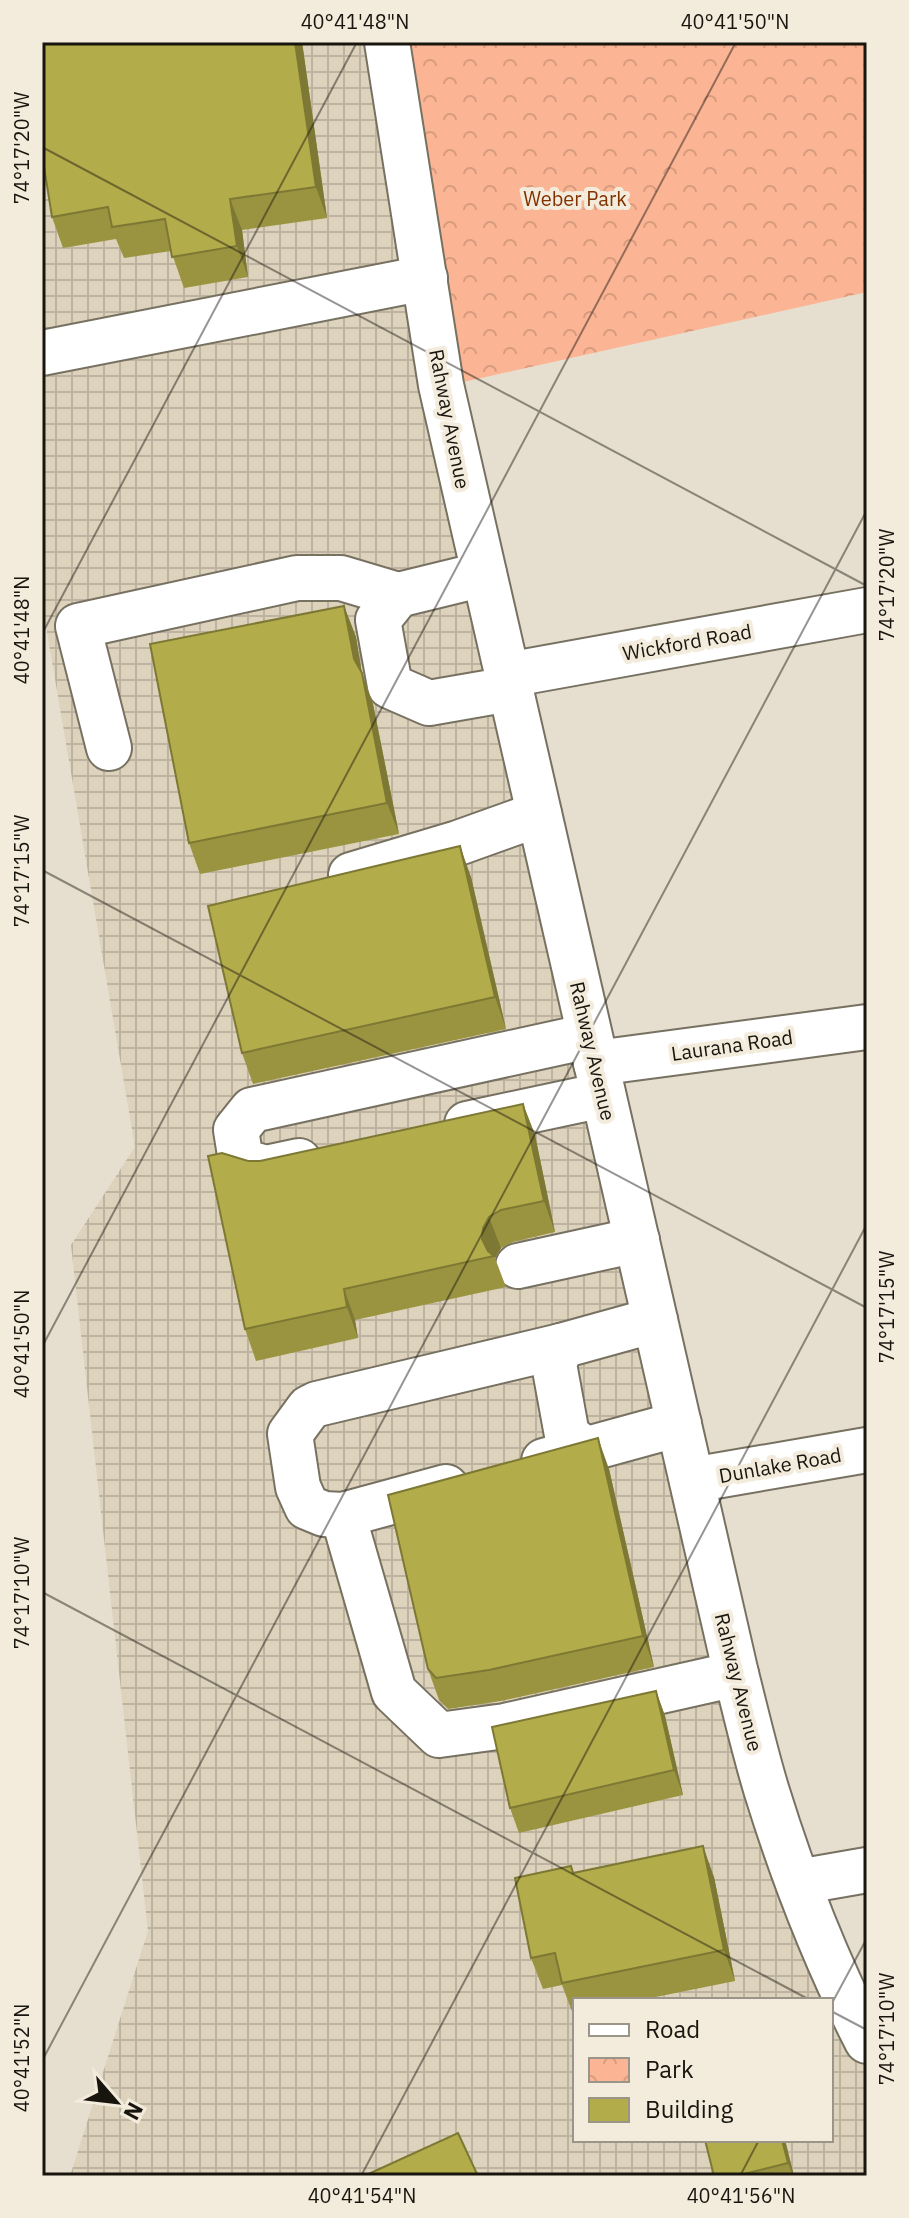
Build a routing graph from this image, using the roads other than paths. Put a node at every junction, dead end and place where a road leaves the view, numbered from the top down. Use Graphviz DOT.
graph roads {
  1 [pos="387,42"];
  2 [pos="425,278"];
  3 [pos="42,353"];
  4 [pos="484,574"];
  5 [pos="388,607"];
  6 [pos="867,610"];
  7 [pos="508,682"];
  8 [pos="109,748"];
  9 [pos="539,814"];
  10 [pos="319,884"];
  11 [pos="867,1027"];
  12 [pos="596,1064"];
  13 [pos="428,1133"];
  14 [pos="339,1152"];
  15 [pos="637,1240"];
  16 [pos="518,1266"];
  17 [pos="655,1320"];
  18 [pos="561,1346"];
  19 [pos="679,1424"];
  20 [pos="585,1450"];
  21 [pos="867,1450"];
  22 [pos="692,1480"];
  23 [pos="343,1515"];
  24 [pos="736,1674"];
  25 [pos="867,1870"];
  26 [pos="798,1882"];
  27 [pos="867,2041"];
  1 -- 2 [label="street, Rahway Avenue"];
  2 -- 3 [label="street"];
  2 -- 4 [label="street, Rahway Avenue"];
  4 -- 5 [label="street"];
  4 -- 7 [label="street, Rahway Avenue"];
  5 -- 7 [label="street, Wickford Road"];
  5 -- 8 [label="street"];
  6 -- 7 [label="street, Wickford Road"];
  7 -- 9 [label="street, Rahway Avenue"];
  9 -- 10 [label="street"];
  9 -- 12 [label="street, Rahway Avenue"];
  11 -- 12 [label="street, Laurana Road"];
  12 -- 13 [label="street"];
  12 -- 14 [label="street"];
  12 -- 15 [label="street, Rahway Avenue"];
  15 -- 16 [label="street"];
  15 -- 17 [label="street, Rahway Avenue"];
  17 -- 18 [label="street"];
  17 -- 19 [label="street, Rahway Avenue"];
  18 -- 20 [label="street"];
  18 -- 23 [label="street"];
  19 -- 20 [label="street"];
  19 -- 22 [label="street, Rahway Avenue"];
  20 -- 23 [label="street"];
  21 -- 22 [label="street, Dunlake Road"];
  22 -- 24 [label="street, Rahway Avenue"];
  23 -- 24 [label="street"];
  24 -- 26 [label="street, Rahway Avenue"];
  25 -- 26 [label="street"];
  26 -- 27 [label="street, Rahway Avenue"];
}
